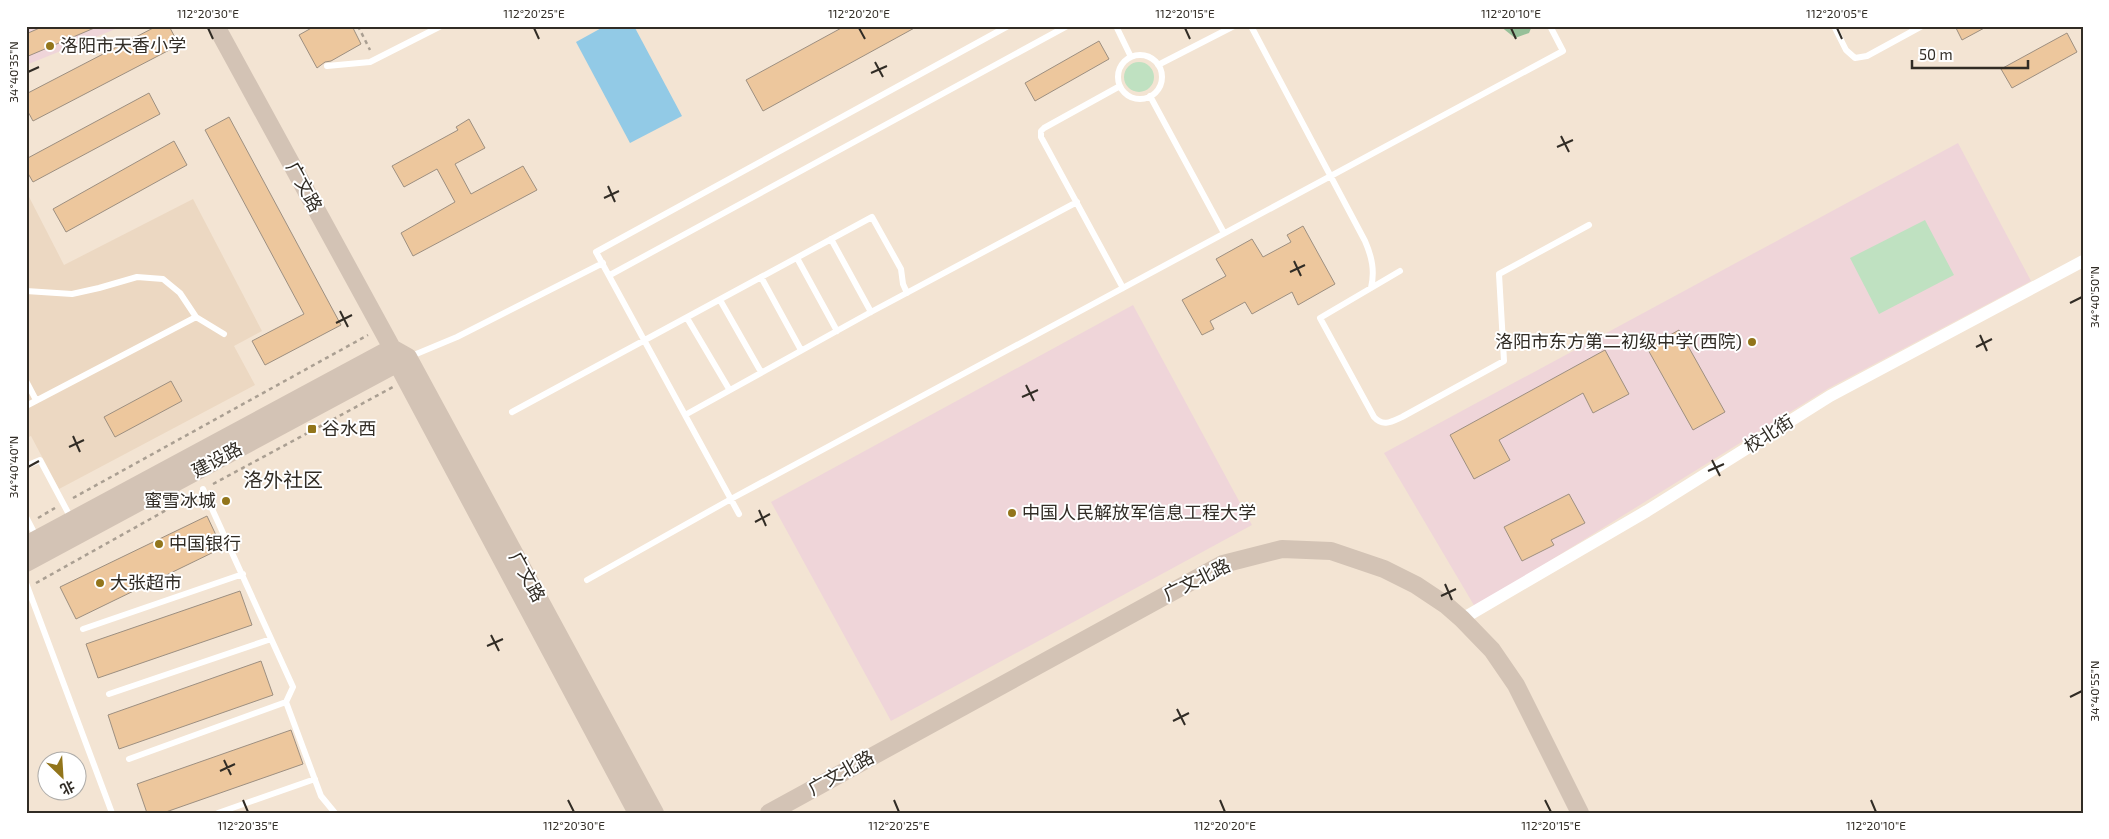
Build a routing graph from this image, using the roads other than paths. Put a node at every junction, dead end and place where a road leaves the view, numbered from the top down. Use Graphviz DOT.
graph roads {
  1 [pos="216,26"];
  2 [pos="441,26"];
  3 [pos="1008,26"];
  4 [pos="1066,26"];
  5 [pos="1116,26"];
  6 [pos="1234,26"];
  7 [pos="1250,26"];
  8 [pos="1550,26"];
  9 [pos="1834,26"];
  10 [pos="1922,26"];
  11 [pos="1131,57"];
  12 [pos="1158,64"];
  13 [pos="327,66"];
  14 [pos="1120,86"];
  15 [pos="1150,96"];
  16 [pos="1331,176"];
  17 [pos="1077,202"];
  18 [pos="1588,225"];
  19 [pos="1224,233"];
  20 [pos="831,239"];
  21 [pos="797,258"];
  22 [pos="2083,260"];
  23 [pos="603,263"];
  24 [pos="1400,271"];
  25 [pos="610,275"];
  26 [pos="761,277"];
  27 [pos="1123,288"];
  28 [pos="1371,288"];
  29 [pos="26,291"];
  30 [pos="907,293"];
  31 [pos="720,300"];
  32 [pos="871,312"];
  33 [pos="196,317"];
  34 [pos="687,318"];
  35 [pos="837,330"];
  36 [pos="224,334"];
  37 [pos="645,340"];
  38 [pos="801,350"];
  39 [pos="399,356"];
  40 [pos="761,372"];
  41 [pos="26,381"];
  42 [pos="729,389"];
  43 [pos="36,400"];
  44 [pos="26,406"];
  45 [pos="512,412"];
  46 [pos="685,415"];
  47 [pos="26,466"];
  48 [pos="203,489"];
  49 [pos="731,499"];
  50 [pos="739,514"];
  51 [pos="28,520"];
  52 [pos="76,527"];
  53 [pos="36,546"];
  54 [pos="26,563"];
  55 [pos="242,574"];
  56 [pos="588,580"];
  57 [pos="27,585"];
  58 [pos="1462,619"];
  59 [pos="83,629"];
  60 [pos="272,639"];
  61 [pos="109,694"];
  62 [pos="286,702"];
  63 [pos="129,759"];
  64 [pos="315,779"];
  65 [pos="112,813"];
  66 [pos="218,813"];
  67 [pos="335,813"];
  68 [pos="637,813"];
  69 [pos="655,813"];
  70 [pos="769,813"];
  71 [pos="1580,813"];
  1 -- 39 [label="street, 广文路"];
  2 -- 13 [label="lane"];
  3 -- 23 [label="lane"];
  4 -- 25 [label="lane"];
  5 -- 11 [label="lane"];
  6 -- 12 [label="lane"];
  7 -- 16 [label="lane"];
  8 -- 16 [label="lane"];
  9 -- 10 [label="lane"];
  11 -- 12 [label="lane"];
  11 -- 14 [label="lane"];
  12 -- 15 [label="lane"];
  14 -- 15 [label="lane"];
  14 -- 17 [label="lane"];
  15 -- 19 [label="lane"];
  16 -- 19 [label="lane"];
  16 -- 28 [label="lane"];
  17 -- 27 [label="lane"];
  17 -- 30 [label="lane"];
  18 -- 28 [label="lane"];
  19 -- 27 [label="lane"];
  20 -- 21 [label="lane"];
  20 -- 30 [label="lane"];
  20 -- 32 [label="lane"];
  21 -- 26 [label="lane"];
  21 -- 35 [label="lane"];
  22 -- 58 [label="street, 校北街"];
  23 -- 25 [label="lane"];
  23 -- 39 [label="lane"];
  24 -- 28 [label="lane"];
  25 -- 37 [label="lane"];
  26 -- 31 [label="lane"];
  26 -- 38 [label="lane"];
  27 -- 49 [label="lane"];
  29 -- 33 [label="lane"];
  30 -- 32 [label="lane"];
  31 -- 34 [label="lane"];
  31 -- 40 [label="lane"];
  32 -- 35 [label="lane"];
  33 -- 36 [label="lane"];
  33 -- 43 [label="lane"];
  34 -- 37 [label="lane"];
  34 -- 42 [label="lane"];
  35 -- 38 [label="lane"];
  37 -- 45 [label="lane"];
  37 -- 46 [label="lane"];
  38 -- 40 [label="lane"];
  39 -- 52 [label="street, 建设路"];
  39 -- 68 [label="street, 广文路"];
  39 -- 69 [label="street, 广文路"];
  40 -- 42 [label="lane"];
  41 -- 43 [label="lane"];
  42 -- 46 [label="lane"];
  43 -- 44 [label="lane"];
  46 -- 49 [label="lane"];
  47 -- 52 [label="lane"];
  48 -- 55 [label="lane"];
  49 -- 50 [label="lane"];
  49 -- 56 [label="lane"];
  51 -- 53 [label="lane"];
  52 -- 53 [label="street, 建设路"];
  53 -- 54 [label="street, 建设路"];
  55 -- 59 [label="lane"];
  55 -- 60 [label="lane"];
  57 -- 65 [label="lane"];
  58 -- 70 [label="street, 广文北路"];
  58 -- 71 [label="street, 广文北路"];
  60 -- 61 [label="lane"];
  60 -- 62 [label="lane"];
  62 -- 63 [label="lane"];
  62 -- 64 [label="lane"];
  64 -- 66 [label="lane"];
  64 -- 67 [label="lane"];
}
